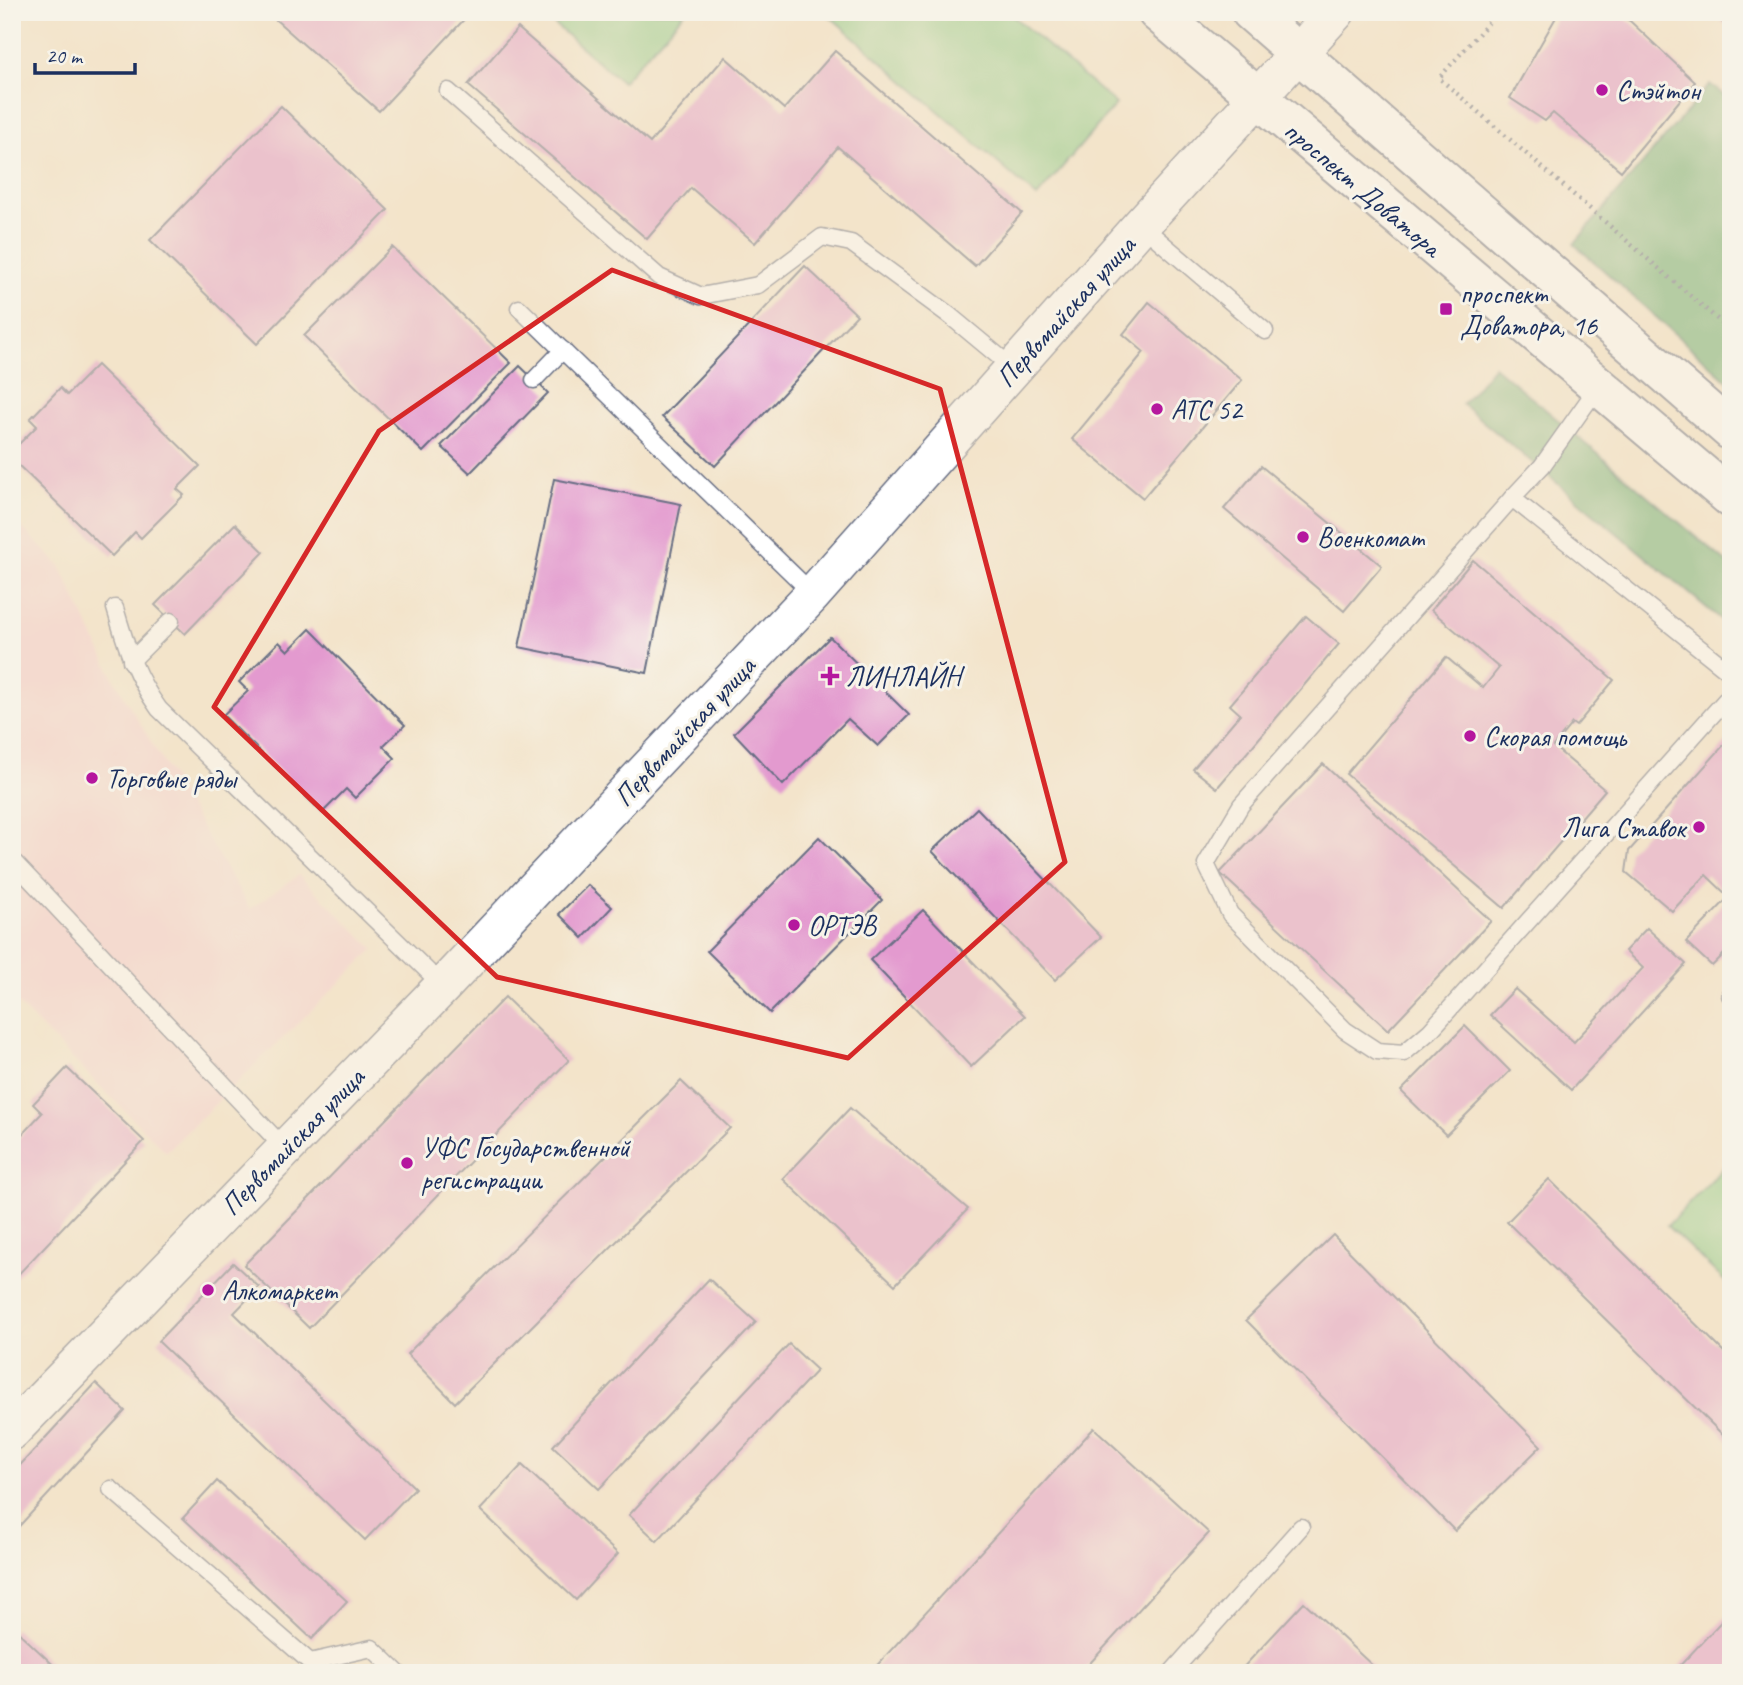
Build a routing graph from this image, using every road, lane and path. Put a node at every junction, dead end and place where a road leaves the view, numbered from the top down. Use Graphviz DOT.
graph roads {
  1 [pos="1157,12"];
  2 [pos="1251,12"];
  3 [pos="1335,12"];
  4 [pos="1498,12"];
  5 [pos="1297,53"];
  6 [pos="448,91"];
  7 [pos="1256,98"];
  8 [pos="1141,225"];
  9 [pos="519,308"];
  10 [pos="1265,331"];
  11 [pos="1731,331"];
  12 [pos="563,350"];
  13 [pos="1014,369"];
  14 [pos="534,380"];
  15 [pos="1598,387"];
  16 [pos="1731,431"];
  17 [pos="1512,498"];
  18 [pos="1731,498"];
  19 [pos="813,594"];
  20 [pos="116,608"];
  21 [pos="171,621"];
  22 [pos="131,662"];
  23 [pos="1731,673"];
  24 [pos="1731,694"];
  25 [pos="12,860"];
  26 [pos="443,986"];
  27 [pos="285,1149"];
  28 [pos="12,1431"];
  29 [pos="111,1489"];
  30 [pos="1301,1527"];
  31 [pos="398,1673"];
  32 [pos="1171,1673"];
  1 -- 7 [label="main road, проспект Доватора"];
  2 -- 5 [label="main road, проспект Доватора"];
  3 -- 5 [label="street, Первомайская улица"];
  4 -- 11 [label="path"];
  5 -- 7 [label="street, Первомайская улица"];
  5 -- 16 [label="main road, проспект Доватора"];
  6 -- 13 [label="lane"];
  7 -- 8 [label="street, Первомайская улица"];
  7 -- 15 [label="main road, проспект Доватора"];
  8 -- 10 [label="lane"];
  8 -- 13 [label="street, Первомайская улица"];
  9 -- 12 [label="lane"];
  12 -- 14 [label="lane"];
  12 -- 19 [label="lane"];
  13 -- 19 [label="street, Первомайская улица"];
  15 -- 17 [label="lane"];
  15 -- 18 [label="main road, проспект Доватора"];
  17 -- 23 [label="lane"];
  17 -- 24 [label="lane"];
  19 -- 26 [label="street, Первомайская улица"];
  20 -- 22 [label="lane"];
  21 -- 22 [label="lane"];
  22 -- 26 [label="lane"];
  25 -- 27 [label="lane"];
  26 -- 27 [label="street, Первомайская улица"];
  27 -- 28 [label="street, Первомайская улица"];
  29 -- 31 [label="lane"];
  30 -- 32 [label="lane"];
}
